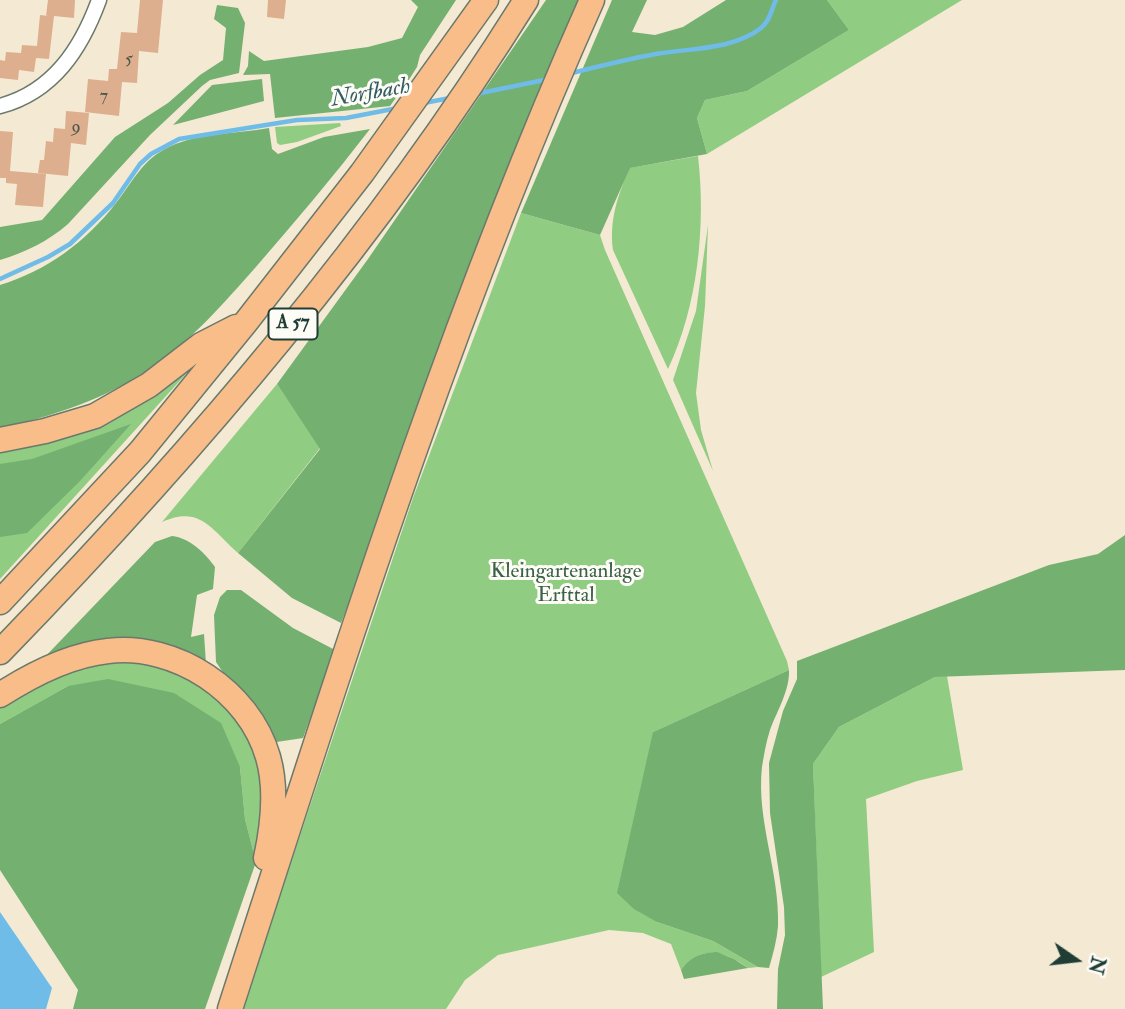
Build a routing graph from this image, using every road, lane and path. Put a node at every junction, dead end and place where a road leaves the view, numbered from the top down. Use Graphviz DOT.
graph roads {
  1 [pos="99,0"];
  2 [pos="486,0"];
  3 [pos="526,0"];
  4 [pos="592,0"];
  5 [pos="0,106"];
  6 [pos="246,322"];
  7 [pos="0,440"];
  8 [pos="0,602"];
  9 [pos="0,652"];
  10 [pos="0,695"];
  11 [pos="217,1009"];
  12 [pos="230,1009"];
  1 -- 5 [label="street"];
  2 -- 6 [label="highway, A 57"];
  3 -- 9 [label="highway, A 57"];
  4 -- 12 [label="highway"];
  6 -- 7 [label="highway"];
  6 -- 8 [label="highway, A 57"];
  10 -- 11 [label="highway"];
}
